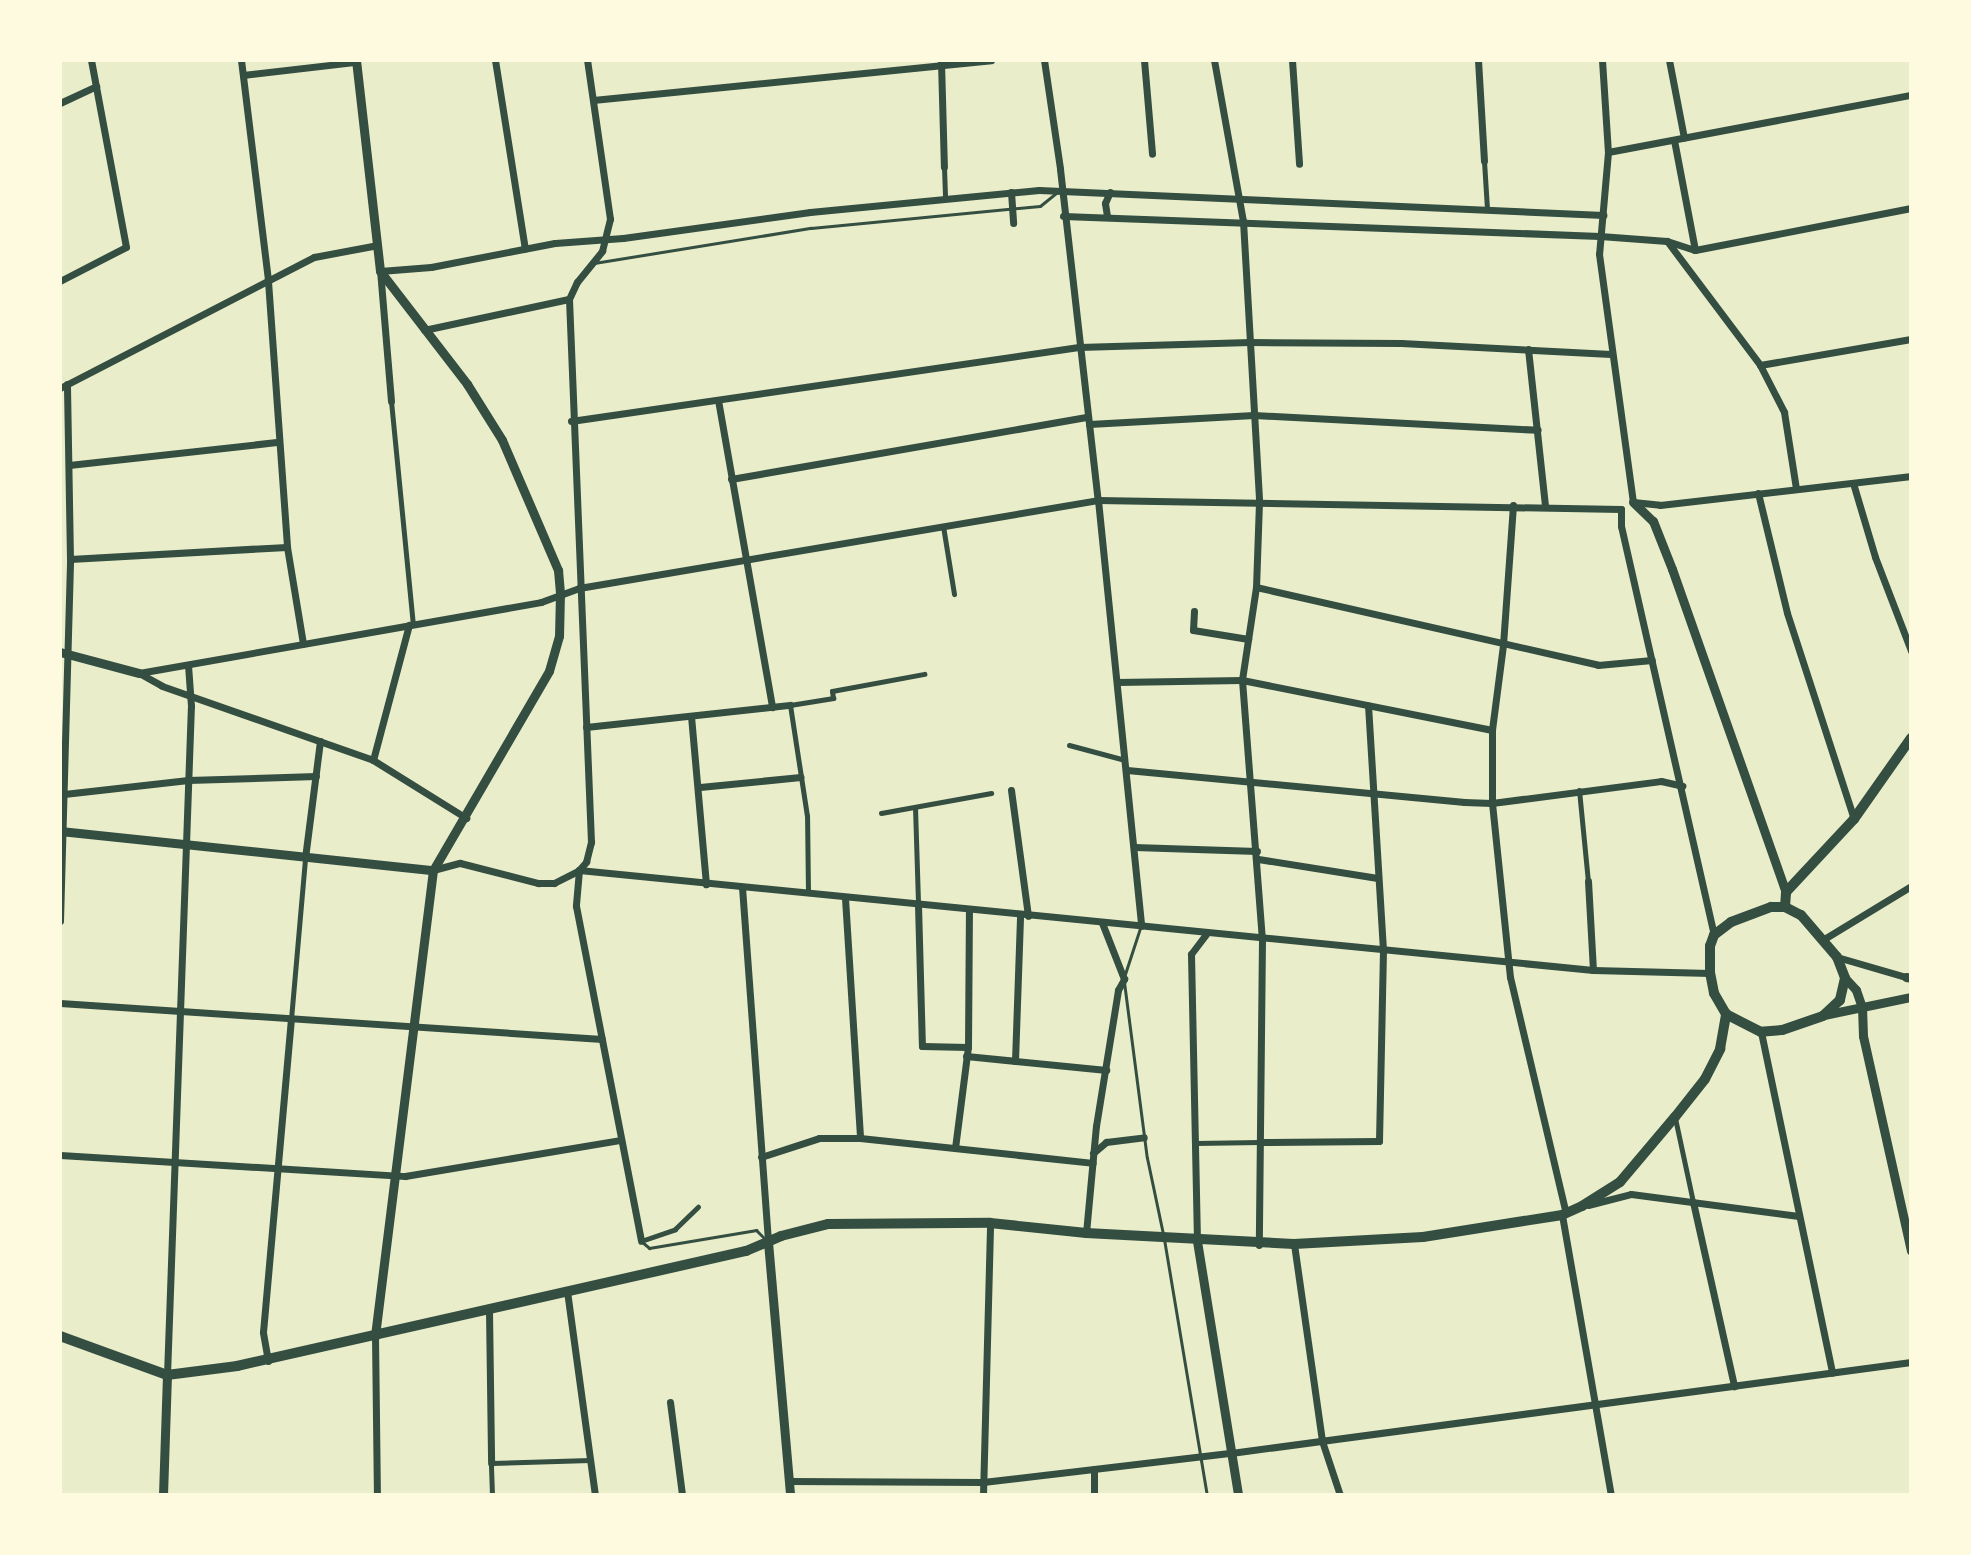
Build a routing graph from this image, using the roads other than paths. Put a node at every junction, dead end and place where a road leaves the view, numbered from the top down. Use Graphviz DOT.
graph roads {
  1 [pos="91,60"];
  2 [pos="241,60"];
  3 [pos="495,60"];
  4 [pos="587,60"];
  5 [pos="991,60"];
  6 [pos="1046,60"];
  7 [pos="1144,60"];
  8 [pos="1214,60"];
  9 [pos="1292,60"];
  10 [pos="1478,60"];
  11 [pos="1602,60"];
  12 [pos="1669,60"];
  13 [pos="356,61"];
  14 [pos="941,62"];
  15 [pos="243,75"];
  16 [pos="96,86"];
  17 [pos="1911,95"];
  18 [pos="593,100"];
  19 [pos="60,103"];
  20 [pos="1684,138"];
  21 [pos="1674,140"];
  22 [pos="1608,152"];
  23 [pos="1152,154"];
  24 [pos="1484,161"];
  25 [pos="1299,164"];
  26 [pos="944,167"];
  27 [pos="1060,190"];
  28 [pos="1011,192"];
  29 [pos="1110,192"];
  30 [pos="945,199"];
  31 [pos="1238,199"];
  32 [pos="1012,208"];
  33 [pos="1911,208"];
  34 [pos="1487,209"];
  35 [pos="1603,215"];
  36 [pos="1063,216"];
  37 [pos="1107,216"];
  38 [pos="1243,221"];
  39 [pos="1013,223"];
  40 [pos="1600,236"];
  41 [pos="607,237"];
  42 [pos="1667,241"];
  43 [pos="378,245"];
  44 [pos="525,249"];
  45 [pos="1695,250"];
  46 [pos="594,263"];
  47 [pos="380,271"];
  48 [pos="60,281"];
  49 [pos="268,281"];
  50 [pos="569,299"];
  51 [pos="424,330"];
  52 [pos="1911,339"];
  53 [pos="1250,342"];
  54 [pos="1079,347"];
  55 [pos="1528,349"];
  56 [pos="1611,354"];
  57 [pos="1760,365"];
  58 [pos="63,386"];
  59 [pos="718,400"];
  60 [pos="391,401"];
  61 [pos="1254,415"];
  62 [pos="571,421"];
  63 [pos="1088,421"];
  64 [pos="1538,430"];
  65 [pos="279,442"];
  66 [pos="69,465"];
  67 [pos="1911,476"];
  68 [pos="731,479"];
  69 [pos="1853,483"];
  70 [pos="1796,489"];
  71 [pos="1758,493"];
  72 [pos="1098,500"];
  73 [pos="1259,502"];
  74 [pos="1633,502"];
  75 [pos="1513,505"];
  76 [pos="1545,505"];
  77 [pos="1621,509"];
  78 [pos="943,526"];
  79 [pos="287,547"];
  80 [pos="70,559"];
  81 [pos="746,560"];
  82 [pos="1256,587"];
  83 [pos="579,588"];
  84 [pos="560,593"];
  85 [pos="954,594"];
  86 [pos="1194,611"];
  87 [pos="411,625"];
  88 [pos="1248,639"];
  89 [pos="303,644"];
  90 [pos="1503,645"];
  91 [pos="1911,651"];
  92 [pos="64,653"];
  93 [pos="1652,660"];
  94 [pos="188,665"];
  95 [pos="139,673"];
  96 [pos="924,674"];
  97 [pos="1242,680"];
  98 [pos="1117,682"];
  99 [pos="191,696"];
  100 [pos="790,705"];
  101 [pos="1368,705"];
  102 [pos="772,707"];
  103 [pos="691,716"];
  104 [pos="586,727"];
  105 [pos="1492,730"];
  106 [pos="1911,738"];
  107 [pos="320,741"];
  108 [pos="1069,745"];
  109 [pos="373,760"];
  110 [pos="1126,760"];
  111 [pos="1127,770"];
  112 [pos="316,776"];
  113 [pos="801,777"];
  114 [pos="188,780"];
  115 [pos="1249,781"];
  116 [pos="1682,786"];
  117 [pos="700,787"];
  118 [pos="1579,789"];
  119 [pos="1011,790"];
  120 [pos="1373,792"];
  121 [pos="991,793"];
  122 [pos="64,794"];
  123 [pos="1492,803"];
  124 [pos="915,807"];
  125 [pos="881,813"];
  126 [pos="466,818"];
  127 [pos="1854,819"];
  128 [pos="61,831"];
  129 [pos="186,844"];
  130 [pos="1134,847"];
  131 [pos="1257,855"];
  132 [pos="305,858"];
  133 [pos="433,870"];
  134 [pos="579,870"];
  135 [pos="1378,878"];
  136 [pos="1588,881"];
  137 [pos="706,884"];
  138 [pos="1911,886"];
  139 [pos="742,887"];
  140 [pos="1786,892"];
  141 [pos="808,894"];
  142 [pos="845,898"];
  143 [pos="918,905"];
  144 [pos="1785,907"];
  145 [pos="969,910"];
  146 [pos="1024,915"];
  147 [pos="60,921"];
  148 [pos="1102,923"];
  149 [pos="1141,926"];
  150 [pos="1206,934"];
  151 [pos="1714,935"];
  152 [pos="1262,939"];
  153 [pos="1824,939"];
  154 [pos="1383,950"];
  155 [pos="1837,957"];
  156 [pos="1510,962"];
  157 [pos="1593,970"];
  158 [pos="1710,973"];
  159 [pos="1908,977"];
  160 [pos="1845,978"];
  161 [pos="1124,979"];
  162 [pos="1911,997"];
  163 [pos="60,1003"];
  164 [pos="1862,1007"];
  165 [pos="180,1011"];
  166 [pos="1726,1014"];
  167 [pos="1823,1016"];
  168 [pos="291,1019"];
  169 [pos="414,1027"];
  170 [pos="1761,1032"];
  171 [pos="602,1039"];
  172 [pos="968,1047"];
  173 [pos="966,1056"];
  174 [pos="1015,1061"];
  175 [pos="1106,1070"];
  176 [pos="1675,1117"];
  177 [pos="1144,1137"];
  178 [pos="860,1138"];
  179 [pos="621,1140"];
  180 [pos="1260,1142"];
  181 [pos="1194,1143"];
  182 [pos="955,1148"];
  183 [pos="1093,1153"];
  184 [pos="60,1155"];
  185 [pos="761,1157"];
  186 [pos="175,1162"];
  187 [pos="1093,1163"];
  188 [pos="277,1168"];
  189 [pos="395,1176"];
  190 [pos="1693,1202"];
  191 [pos="1582,1206"];
  192 [pos="698,1207"];
  193 [pos="1564,1214"];
  194 [pos="1799,1216"];
  195 [pos="990,1223"];
  196 [pos="1086,1233"];
  197 [pos="1909,1233"];
  198 [pos="1164,1239"];
  199 [pos="641,1241"];
  200 [pos="1197,1241"];
  201 [pos="768,1242"];
  202 [pos="1294,1244"];
  203 [pos="1259,1245"];
  204 [pos="1911,1251"];
  205 [pos="567,1291"];
  206 [pos="489,1311"];
  207 [pos="60,1336"];
  208 [pos="375,1336"];
  209 [pos="268,1361"];
  210 [pos="1911,1362"];
  211 [pos="1832,1373"];
  212 [pos="167,1375"];
  213 [pos="1734,1386"];
  214 [pos="670,1402"];
  215 [pos="1595,1405"];
  216 [pos="1322,1441"];
  217 [pos="1231,1453"];
  218 [pos="1201,1457"];
  219 [pos="590,1460"];
  220 [pos="491,1463"];
  221 [pos="1094,1469"];
  222 [pos="789,1481"];
  223 [pos="983,1482"];
  224 [pos="163,1495"];
  225 [pos="377,1495"];
  226 [pos="492,1495"];
  227 [pos="595,1495"];
  228 [pos="682,1495"];
  229 [pos="790,1495"];
  230 [pos="983,1495"];
  231 [pos="1094,1495"];
  232 [pos="1207,1495"];
  233 [pos="1238,1495"];
  234 [pos="1340,1495"];
  235 [pos="1611,1495"];
  1 -- 16 [label="street"];
  2 -- 15 [label="street"];
  3 -- 44 [label="street"];
  4 -- 18 [label="street"];
  5 -- 14 [label="street"];
  6 -- 27 [label="street"];
  7 -- 23 [label="street"];
  8 -- 31 [label="street"];
  9 -- 25 [label="street"];
  10 -- 24 [label="street"];
  11 -- 22 [label="street"];
  12 -- 20 [label="street"];
  13 -- 15 [label="street"];
  13 -- 43 [label="street"];
  14 -- 18 [label="street"];
  14 -- 26 [label="street"];
  15 -- 49 [label="street"];
  16 -- 19 [label="street"];
  16 -- 48 [label="street"];
  17 -- 20 [label="street"];
  18 -- 41 [label="street"];
  20 -- 21 [label="street"];
  21 -- 22 [label="street"];
  21 -- 45 [label="street"];
  22 -- 35 [label="street"];
  24 -- 34 [label="street"];
  26 -- 30 [label="street"];
  27 -- 28 [label="street"];
  27 -- 29 [label="street"];
  27 -- 32 [label="lane"];
  27 -- 36 [label="street"];
  28 -- 30 [label="street"];
  28 -- 32 [label="street"];
  29 -- 31 [label="street"];
  29 -- 37 [label="street"];
  30 -- 41 [label="street"];
  31 -- 34 [label="street"];
  31 -- 38 [label="street"];
  32 -- 39 [label="street"];
  32 -- 46 [label="lane"];
  33 -- 45 [label="street"];
  34 -- 35 [label="street"];
  35 -- 40 [label="street"];
  36 -- 37 [label="street"];
  36 -- 54 [label="street"];
  37 -- 38 [label="street"];
  38 -- 40 [label="street"];
  38 -- 53 [label="street"];
  40 -- 42 [label="street"];
  40 -- 56 [label="street"];
  41 -- 44 [label="street"];
  41 -- 46 [label="street"];
  42 -- 45 [label="street"];
  42 -- 57 [label="street"];
  43 -- 47 [label="street"];
  43 -- 49 [label="street"];
  44 -- 47 [label="street"];
  46 -- 50 [label="street"];
  47 -- 51 [label="street"];
  47 -- 60 [label="street"];
  49 -- 58 [label="street"];
  49 -- 65 [label="street"];
  50 -- 51 [label="street"];
  50 -- 62 [label="street"];
  51 -- 84 [label="street"];
  52 -- 57 [label="street"];
  53 -- 54 [label="street"];
  53 -- 55 [label="street"];
  53 -- 61 [label="street"];
  54 -- 59 [label="street"];
  54 -- 63 [label="street"];
  55 -- 56 [label="street"];
  55 -- 64 [label="street"];
  56 -- 74 [label="street"];
  57 -- 70 [label="street"];
  58 -- 66 [label="street"];
  59 -- 62 [label="street"];
  59 -- 68 [label="street"];
  60 -- 87 [label="street"];
  61 -- 63 [label="street"];
  61 -- 64 [label="street"];
  61 -- 73 [label="street"];
  62 -- 83 [label="street"];
  63 -- 68 [label="street"];
  63 -- 72 [label="street"];
  64 -- 76 [label="street"];
  65 -- 66 [label="street"];
  65 -- 79 [label="street"];
  66 -- 80 [label="street"];
  67 -- 69 [label="street"];
  68 -- 81 [label="street"];
  69 -- 70 [label="street"];
  69 -- 91 [label="street"];
  70 -- 71 [label="street"];
  71 -- 74 [label="street"];
  71 -- 127 [label="street"];
  72 -- 73 [label="street"];
  72 -- 78 [label="street"];
  72 -- 98 [label="street"];
  73 -- 75 [label="street"];
  73 -- 82 [label="street"];
  74 -- 77 [label="street"];
  74 -- 140 [label="street"];
  75 -- 76 [label="street"];
  75 -- 90 [label="street"];
  76 -- 77 [label="street"];
  77 -- 93 [label="street"];
  78 -- 81 [label="street"];
  78 -- 85 [label="street"];
  79 -- 80 [label="street"];
  79 -- 89 [label="street"];
  80 -- 92 [label="street"];
  81 -- 83 [label="street"];
  81 -- 102 [label="street"];
  82 -- 88 [label="street"];
  82 -- 90 [label="street"];
  83 -- 84 [label="street"];
  83 -- 104 [label="street"];
  84 -- 87 [label="street"];
  84 -- 126 [label="street"];
  86 -- 88 [label="street"];
  87 -- 89 [label="street"];
  87 -- 109 [label="street"];
  88 -- 97 [label="street"];
  89 -- 94 [label="street"];
  90 -- 93 [label="street"];
  90 -- 105 [label="street"];
  92 -- 95 [label="street"];
  92 -- 122 [label="street"];
  93 -- 116 [label="street"];
  94 -- 95 [label="street"];
  94 -- 99 [label="street"];
  95 -- 99 [label="street"];
  96 -- 100 [label="street"];
  97 -- 98 [label="street"];
  97 -- 101 [label="street"];
  97 -- 115 [label="street"];
  98 -- 110 [label="street"];
  99 -- 107 [label="street"];
  99 -- 114 [label="street"];
  100 -- 102 [label="street"];
  100 -- 113 [label="street"];
  101 -- 105 [label="street"];
  101 -- 120 [label="street"];
  102 -- 103 [label="street"];
  103 -- 104 [label="street"];
  103 -- 117 [label="street"];
  104 -- 134 [label="street"];
  105 -- 123 [label="street"];
  106 -- 127 [label="main road"];
  107 -- 109 [label="street"];
  107 -- 112 [label="street"];
  108 -- 110 [label="street"];
  109 -- 126 [label="street"];
  110 -- 111 [label="street"];
  111 -- 115 [label="street"];
  111 -- 130 [label="street"];
  112 -- 114 [label="street"];
  112 -- 132 [label="street"];
  113 -- 117 [label="street"];
  113 -- 141 [label="street"];
  114 -- 122 [label="street"];
  114 -- 129 [label="street"];
  115 -- 120 [label="street"];
  115 -- 131 [label="street"];
  116 -- 118 [label="street"];
  116 -- 151 [label="street"];
  117 -- 137 [label="street"];
  118 -- 123 [label="street"];
  118 -- 136 [label="street"];
  119 -- 146 [label="street"];
  120 -- 123 [label="street"];
  120 -- 135 [label="street"];
  121 -- 124 [label="street"];
  122 -- 128 [label="street"];
  123 -- 156 [label="street"];
  124 -- 125 [label="street"];
  124 -- 143 [label="street"];
  126 -- 133 [label="street"];
  127 -- 140 [label="main road"];
  128 -- 129 [label="street"];
  128 -- 147 [label="street"];
  129 -- 132 [label="street"];
  129 -- 165 [label="street"];
  130 -- 131 [label="street"];
  130 -- 149 [label="street"];
  131 -- 135 [label="street"];
  131 -- 152 [label="street"];
  132 -- 133 [label="street"];
  132 -- 168 [label="street"];
  133 -- 134 [label="street"];
  133 -- 169 [label="street"];
  134 -- 137 [label="street"];
  134 -- 171 [label="street"];
  135 -- 154 [label="street"];
  136 -- 157 [label="street"];
  137 -- 139 [label="street"];
  138 -- 153 [label="street"];
  139 -- 141 [label="street"];
  139 -- 185 [label="street"];
  140 -- 144 [label="main road"];
  141 -- 142 [label="street"];
  142 -- 143 [label="street"];
  142 -- 178 [label="street"];
  143 -- 145 [label="street"];
  143 -- 172 [label="street"];
  144 -- 151 [label="main road"];
  144 -- 153 [label="main road"];
  145 -- 146 [label="street"];
  145 -- 172 [label="street"];
  146 -- 148 [label="street"];
  146 -- 174 [label="street"];
  148 -- 149 [label="street"];
  148 -- 161 [label="street"];
  149 -- 150 [label="street"];
  149 -- 161 [label="lane"];
  150 -- 152 [label="street"];
  150 -- 181 [label="street"];
  151 -- 158 [label="main road"];
  152 -- 154 [label="street"];
  152 -- 180 [label="street"];
  153 -- 155 [label="main road"];
  154 -- 156 [label="street"];
  154 -- 180 [label="street"];
  155 -- 159 [label="street"];
  155 -- 160 [label="main road"];
  156 -- 157 [label="street"];
  156 -- 193 [label="street"];
  157 -- 158 [label="street"];
  158 -- 166 [label="main road"];
  160 -- 164 [label="street"];
  160 -- 167 [label="main road"];
  161 -- 175 [label="street"];
  161 -- 177 [label="lane"];
  162 -- 164 [label="street"];
  163 -- 165 [label="street"];
  164 -- 167 [label="street"];
  164 -- 197 [label="street"];
  165 -- 168 [label="street"];
  165 -- 186 [label="street"];
  166 -- 170 [label="main road"];
  166 -- 176 [label="main road"];
  167 -- 170 [label="main road"];
  168 -- 169 [label="street"];
  168 -- 188 [label="street"];
  169 -- 171 [label="street"];
  169 -- 189 [label="street"];
  170 -- 194 [label="street"];
  171 -- 179 [label="street"];
  172 -- 173 [label="street"];
  173 -- 174 [label="street"];
  173 -- 182 [label="street"];
  174 -- 175 [label="street"];
  175 -- 183 [label="street"];
  176 -- 190 [label="street"];
  176 -- 191 [label="main road"];
  177 -- 183 [label="street"];
  177 -- 198 [label="lane"];
  178 -- 182 [label="street"];
  178 -- 185 [label="street"];
  179 -- 189 [label="street"];
  179 -- 199 [label="street"];
  180 -- 181 [label="street"];
  180 -- 203 [label="street"];
  181 -- 200 [label="street"];
  182 -- 187 [label="street"];
  183 -- 187 [label="street"];
  184 -- 186 [label="street"];
  185 -- 201 [label="street"];
  186 -- 188 [label="street"];
  186 -- 212 [label="street"];
  187 -- 196 [label="street"];
  188 -- 189 [label="street"];
  188 -- 209 [label="street"];
  189 -- 208 [label="street"];
  190 -- 191 [label="street"];
  190 -- 194 [label="street"];
  190 -- 213 [label="street"];
  191 -- 193 [label="main road"];
  192 -- 199 [label="street"];
  193 -- 202 [label="main road"];
  193 -- 215 [label="street"];
  194 -- 211 [label="street"];
  195 -- 196 [label="main road"];
  195 -- 201 [label="main road"];
  195 -- 223 [label="street"];
  196 -- 198 [label="main road"];
  197 -- 204 [label="street"];
  198 -- 200 [label="main road"];
  198 -- 218 [label="lane"];
  199 -- 201 [label="lane"];
  200 -- 203 [label="main road"];
  200 -- 217 [label="street"];
  201 -- 205 [label="main road"];
  201 -- 222 [label="street"];
  202 -- 203 [label="main road"];
  202 -- 216 [label="street"];
  205 -- 206 [label="main road"];
  205 -- 219 [label="street"];
  206 -- 208 [label="main road"];
  206 -- 220 [label="street"];
  207 -- 212 [label="main road"];
  208 -- 209 [label="main road"];
  208 -- 225 [label="street"];
  209 -- 212 [label="main road"];
  210 -- 211 [label="street"];
  211 -- 213 [label="street"];
  212 -- 224 [label="street"];
  213 -- 215 [label="street"];
  214 -- 228 [label="street"];
  215 -- 216 [label="street"];
  215 -- 235 [label="street"];
  216 -- 217 [label="street"];
  216 -- 234 [label="street"];
  217 -- 218 [label="street"];
  217 -- 233 [label="street"];
  218 -- 221 [label="street"];
  218 -- 232 [label="lane"];
  219 -- 220 [label="street"];
  219 -- 227 [label="street"];
  220 -- 226 [label="street"];
  221 -- 223 [label="street"];
  221 -- 231 [label="street"];
  222 -- 223 [label="street"];
  222 -- 229 [label="street"];
  223 -- 230 [label="street"];
}
